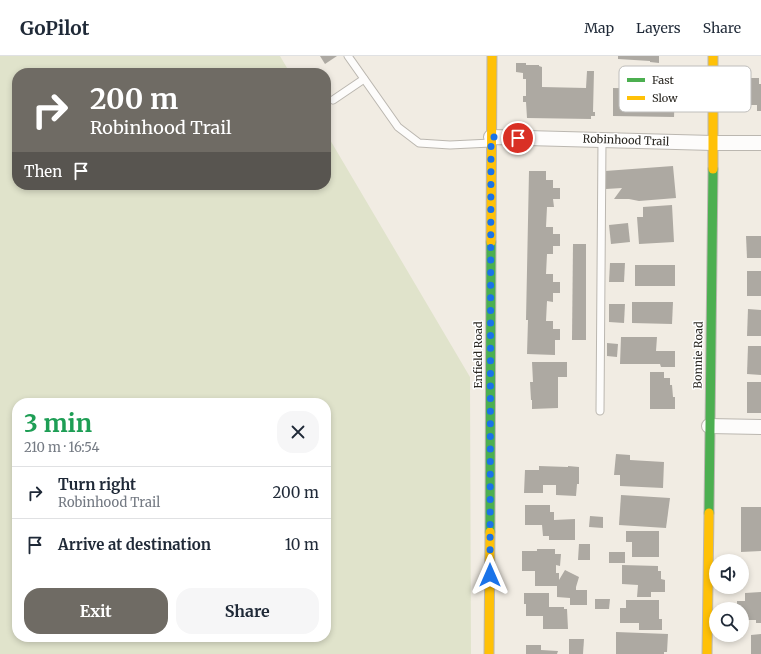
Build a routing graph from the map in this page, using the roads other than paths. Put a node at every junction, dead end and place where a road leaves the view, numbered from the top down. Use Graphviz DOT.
graph roads {
  1 [pos="348,56"];
  2 [pos="492,56"];
  3 [pos="712,56"];
  4 [pos="712,66"];
  5 [pos="364,79"];
  6 [pos="333,100"];
  7 [pos="713,112"];
  8 [pos="491,140"];
  9 [pos="602,140"];
  10 [pos="713,143"];
  11 [pos="761,143"];
  12 [pos="600,412"];
  13 [pos="709,426"];
  14 [pos="761,427"];
  15 [pos="489,654"];
  16 [pos="707,654"];
  1 -- 5 [label="lane"];
  2 -- 8 [label="street, Enfield Road"];
  3 -- 4 [label="street, Bonnie Road"];
  5 -- 6 [label="lane"];
  5 -- 8 [label="lane"];
  7 -- 10 [label="street, Bonnie Road"];
  8 -- 9 [label="street, Robinhood Trail"];
  8 -- 15 [label="street, Enfield Road"];
  9 -- 10 [label="street, Robinhood Trail"];
  9 -- 12 [label="lane"];
  10 -- 11 [label="street, Robinhood Trail"];
  10 -- 13 [label="street, Bonnie Road"];
  13 -- 14 [label="street"];
  13 -- 16 [label="street, Bonnie Road"];
}
